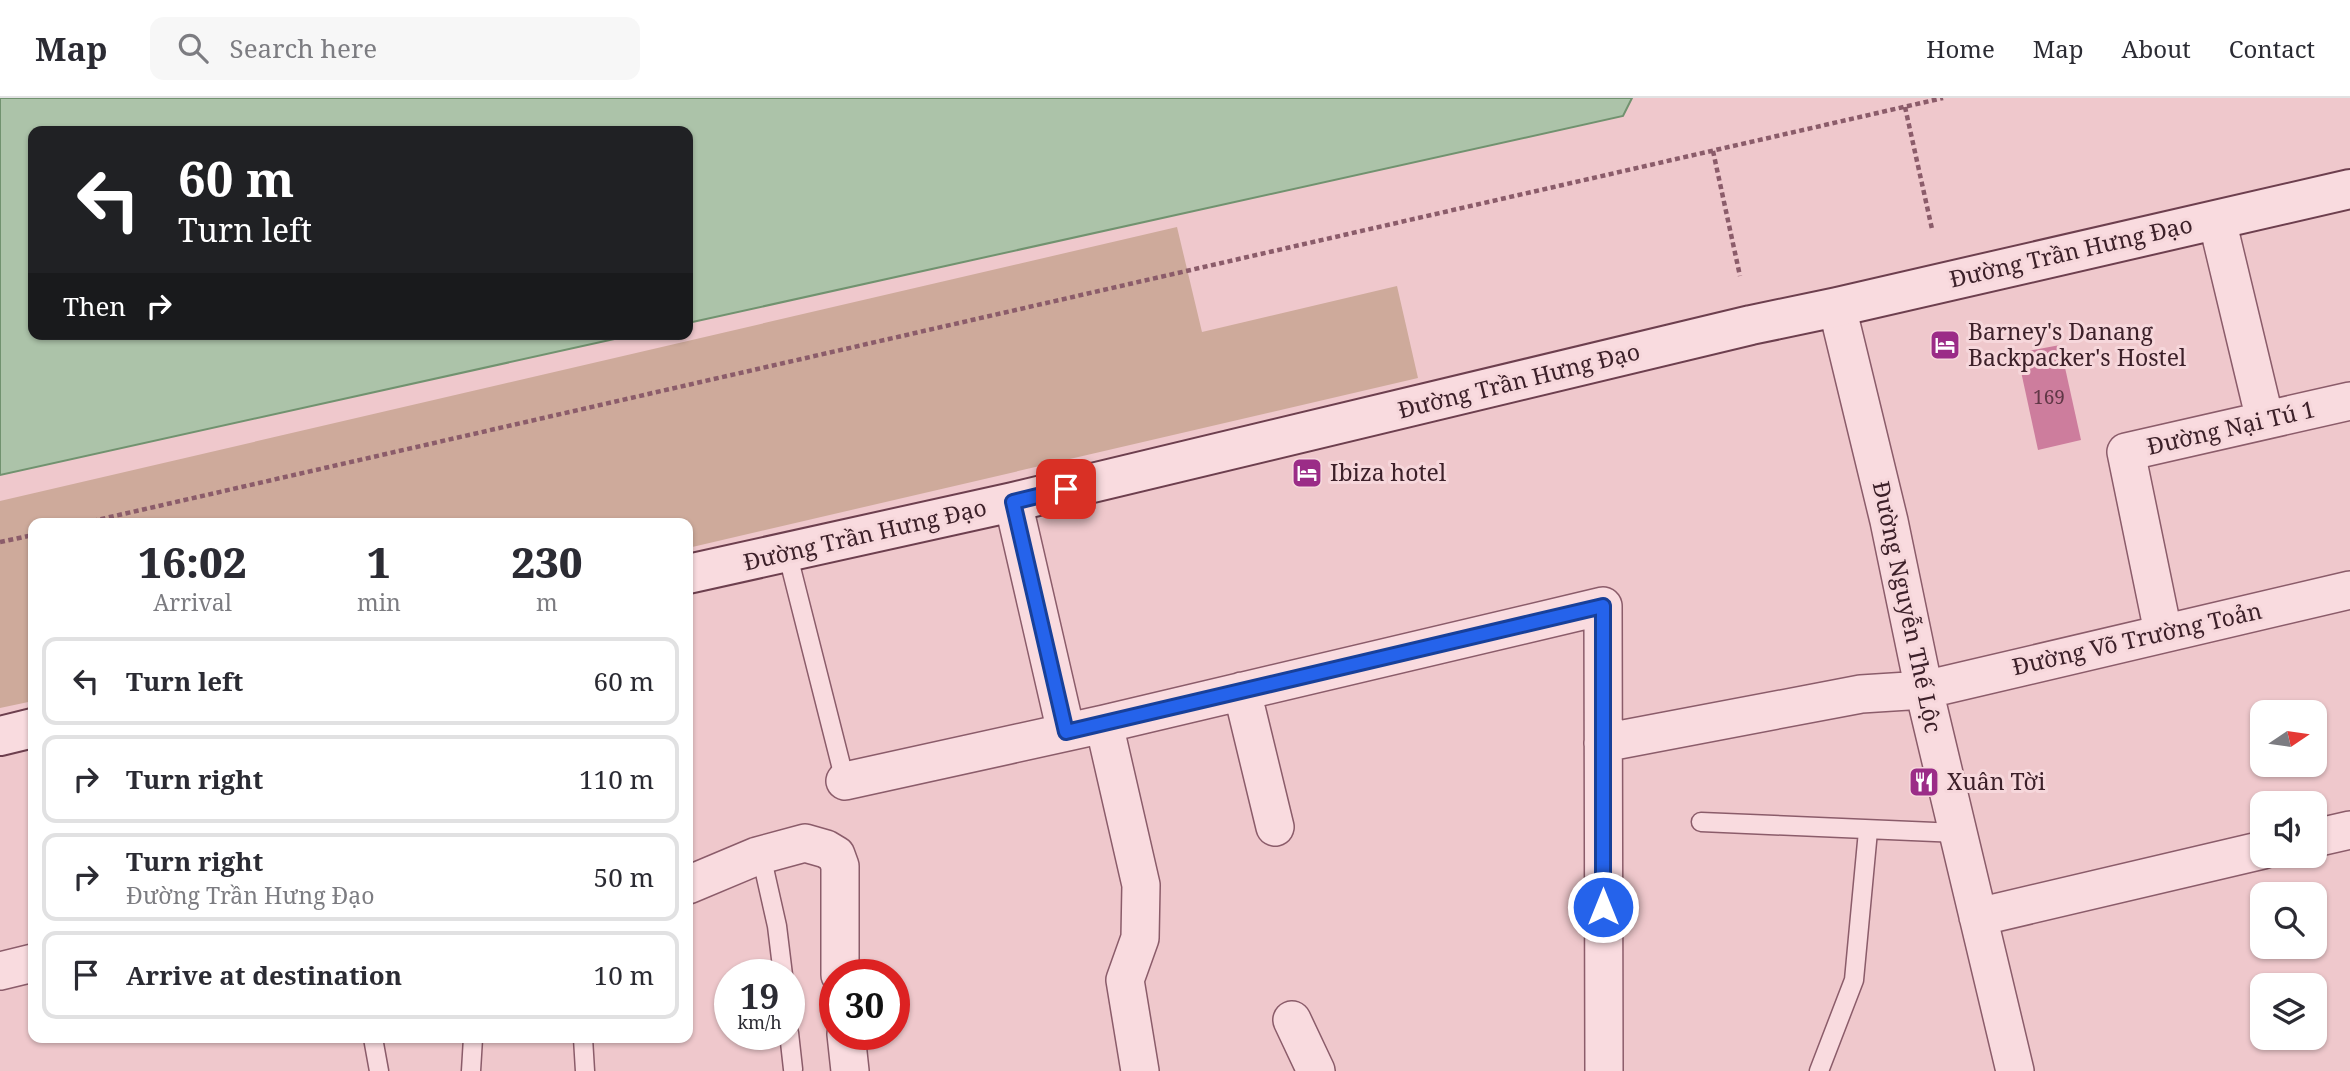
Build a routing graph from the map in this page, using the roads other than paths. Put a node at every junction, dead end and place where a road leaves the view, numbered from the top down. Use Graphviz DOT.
graph roads {
  1 [pos="2350,189"];
  2 [pos="2217,219"];
  3 [pos="1836,307"];
  4 [pos="2350,401"];
  5 [pos="2265,420"];
  6 [pos="1013,502"];
  7 [pos="787,552"];
  8 [pos="693,573"];
  9 [pos="2350,590"];
  10 [pos="2163,632"];
  11 [pos="1924,690"];
  12 [pos="1242,691"];
  13 [pos="1104,724"];
  14 [pos="28,729"];
  15 [pos="1066,732"];
  16 [pos="0,736"];
  17 [pos="1603,743"];
  18 [pos="845,781"];
  19 [pos="1701,822"];
  20 [pos="1275,827"];
  21 [pos="2350,830"];
  22 [pos="1868,831"];
  23 [pos="1958,833"];
  24 [pos="2327,835"];
  25 [pos="2250,853"];
  26 [pos="761,855"];
  27 [pos="693,883"];
  28 [pos="1978,917"];
  29 [pos="781,959"];
  30 [pos="840,959"];
  31 [pos="28,964"];
  32 [pos="0,971"];
  33 [pos="1292,1020"];
  34 [pos="374,1043"];
  35 [pos="472,1043"];
  36 [pos="583,1043"];
  37 [pos="791,1050"];
  38 [pos="847,1050"];
  39 [pos="793,1069"];
  40 [pos="379,1071"];
  41 [pos="471,1071"];
  42 [pos="585,1071"];
  43 [pos="850,1071"];
  44 [pos="1140,1071"];
  45 [pos="1316,1071"];
  46 [pos="1604,1071"];
  47 [pos="1819,1071"];
  48 [pos="2015,1071"];
  1 -- 2 [label="main road, Đường Trần Hưng Đạo"];
  2 -- 3 [label="main road, Đường Trần Hưng Đạo"];
  2 -- 5 [label="street"];
  3 -- 6 [label="main road, Đường Trần Hưng Đạo"];
  3 -- 11 [label="street, Đường Nguyễn Thế Lộc"];
  4 -- 5 [label="street, Đường Nại Tú 1"];
  5 -- 10 [label="street, Đường Nại Tú 1"];
  6 -- 7 [label="main road, Đường Trần Hưng Đạo"];
  6 -- 15 [label="street"];
  7 -- 8 [label="main road, Đường Trần Hưng Đạo"];
  7 -- 18 [label="lane"];
  9 -- 10 [label="street, Đường Võ Trường Toản"];
  10 -- 11 [label="street, Đường Võ Trường Toản"];
  11 -- 17 [label="street, Đường Võ Trường Toản"];
  11 -- 23 [label="street, Đường Nguyễn Thế Lộc"];
  12 -- 13 [label="street"];
  12 -- 17 [label="street"];
  12 -- 20 [label="street"];
  13 -- 15 [label="street"];
  13 -- 44 [label="street"];
  14 -- 16 [label="main road"];
  15 -- 18 [label="street"];
  17 -- 46 [label="street"];
  19 -- 22 [label="lane"];
  21 -- 24 [label="street"];
  22 -- 23 [label="lane"];
  22 -- 47 [label="lane"];
  23 -- 28 [label="street, Đường Nguyễn Thế Lộc"];
  25 -- 28 [label="street"];
  26 -- 27 [label="street"];
  26 -- 29 [label="lane"];
  26 -- 30 [label="street"];
  28 -- 48 [label="street, Đường Nguyễn Thế Lộc"];
  31 -- 32 [label="street"];
  33 -- 45 [label="street"];
  34 -- 40 [label="lane"];
  35 -- 41 [label="lane"];
  36 -- 42 [label="lane"];
  37 -- 39 [label="lane"];
  38 -- 43 [label="street"];
}
